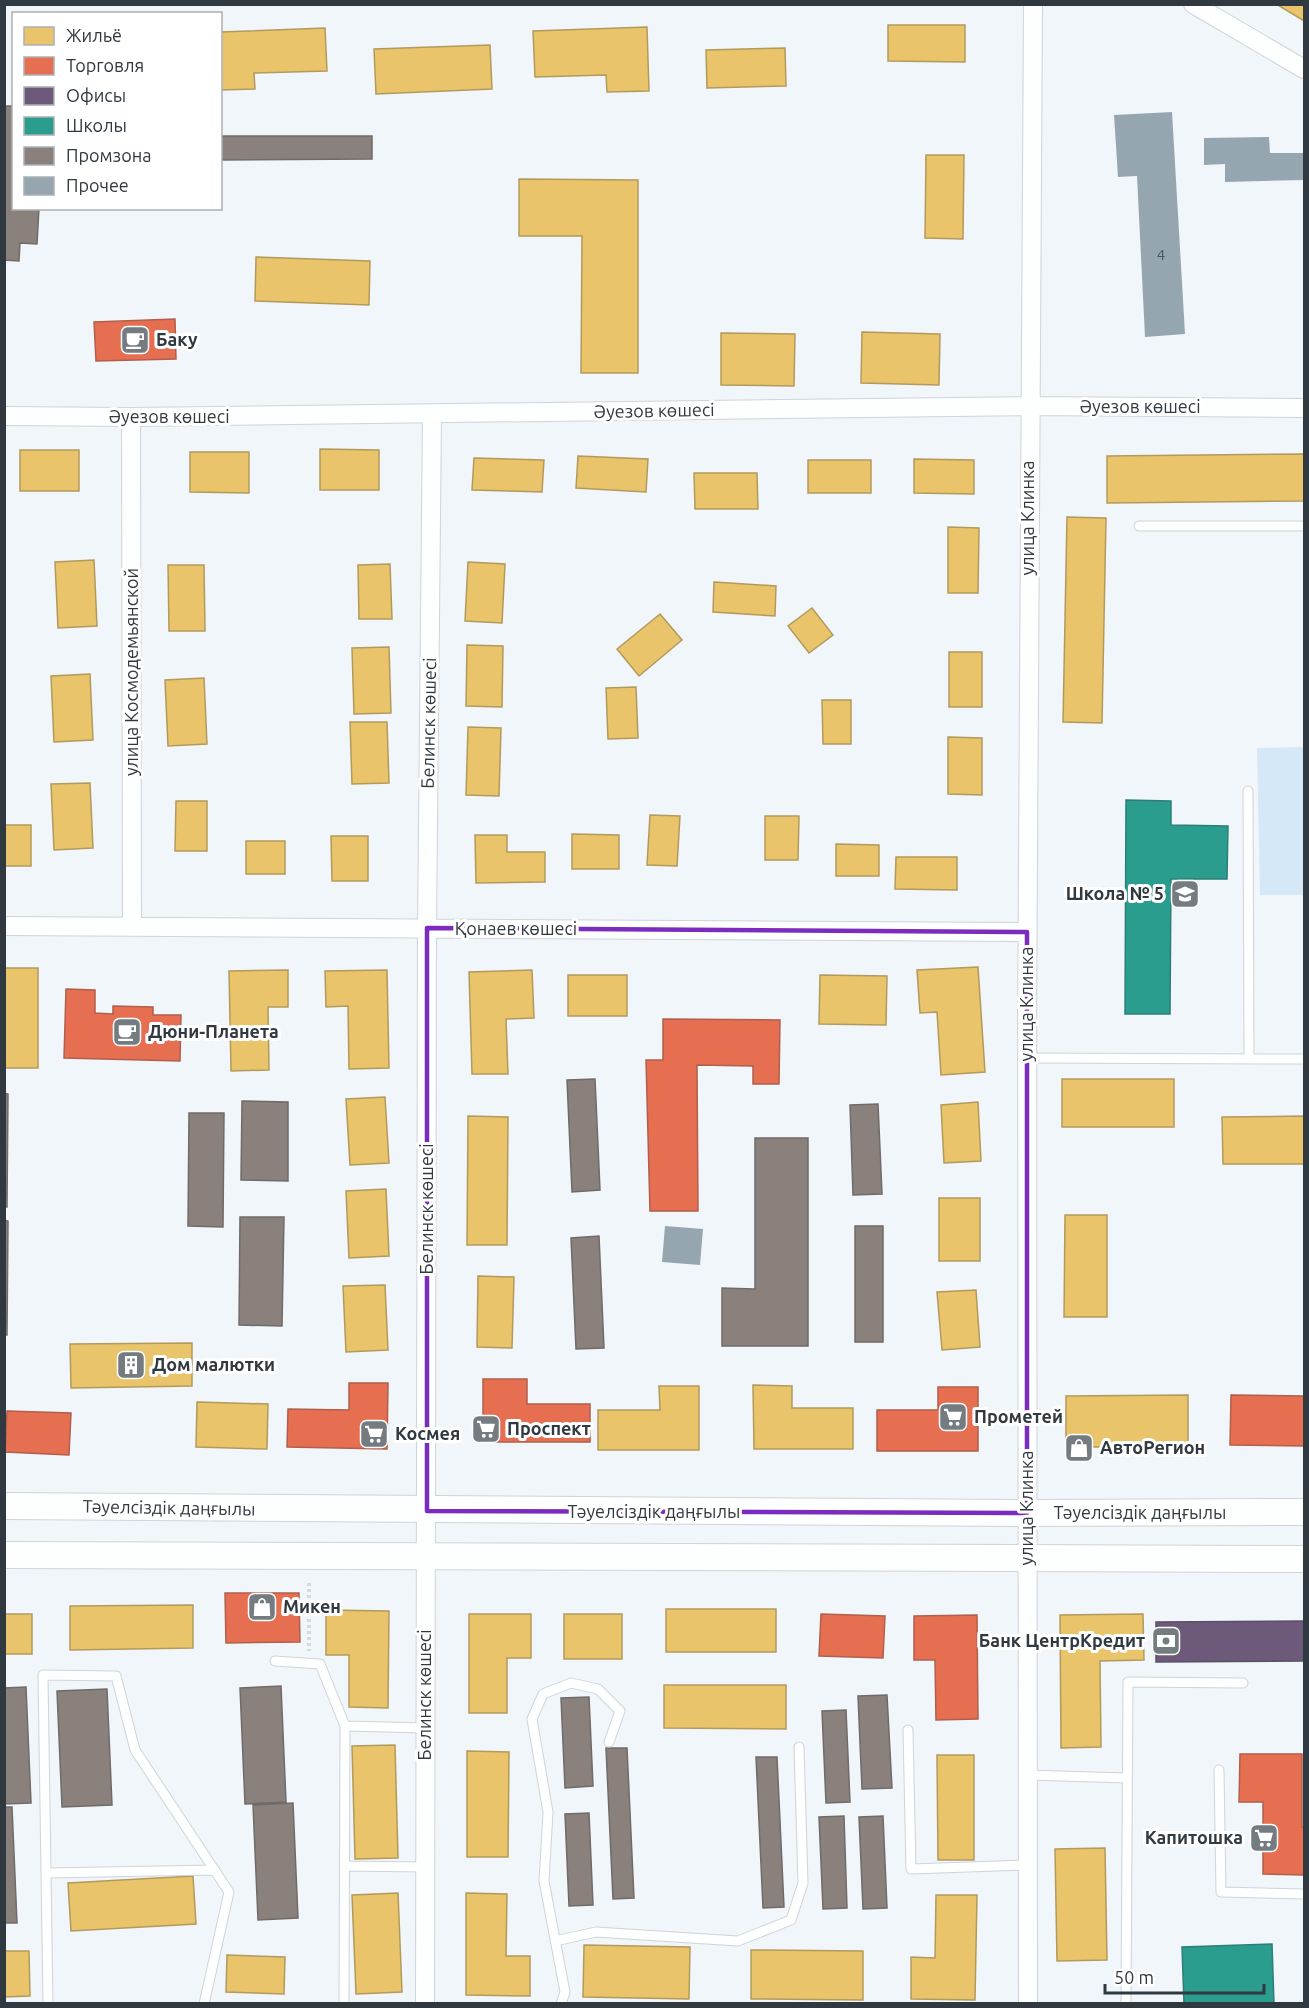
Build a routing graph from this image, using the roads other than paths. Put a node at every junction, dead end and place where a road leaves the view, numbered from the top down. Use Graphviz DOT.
graph roads {
  1 [pos="1033,4"];
  2 [pos="1193,4"];
  3 [pos="1305,69"];
  4 [pos="1029,406"];
  5 [pos="1305,408"];
  6 [pos="432,414"];
  7 [pos="4,416"];
  8 [pos="131,417"];
  9 [pos="1139,526"];
  10 [pos="1305,526"];
  11 [pos="1248,791"];
  12 [pos="4,926"];
  13 [pos="132,927"];
  14 [pos="427,928"];
  15 [pos="1027,932"];
  16 [pos="1026,1058"];
  17 [pos="1249,1059"];
  18 [pos="1305,1059"];
  19 [pos="4,1506"];
  20 [pos="427,1511"];
  21 [pos="1305,1512"];
  22 [pos="1027,1513"];
  23 [pos="4,1555"];
  24 [pos="426,1556"];
  25 [pos="1026,1558"];
  26 [pos="1305,1559"];
  27 [pos="274,1661"];
  28 [pos="1243,1683"];
  29 [pos="345,1726"];
  30 [pos="425,1728"];
  31 [pos="908,1730"];
  32 [pos="609,1742"];
  33 [pos="799,1747"];
  34 [pos="1219,1770"];
  35 [pos="1027,1775"];
  36 [pos="1127,1778"];
  37 [pos="1028,1864"];
  38 [pos="345,1866"];
  39 [pos="425,1867"];
  40 [pos="214,1870"];
  41 [pos="46,1873"];
  42 [pos="1305,1894"];
  43 [pos="555,1941"];
  44 [pos="48,2004"];
  45 [pos="204,2004"];
  46 [pos="344,2004"];
  47 [pos="425,2004"];
  48 [pos="561,2004"];
  49 [pos="1028,2004"];
  50 [pos="1126,2004"];
  1 -- 4 [label="street, улица Клинка"];
  2 -- 3 [label="street"];
  4 -- 5 [label="street, Әуезов көшесі"];
  4 -- 6 [label="street, Әуезов көшесі"];
  4 -- 15 [label="street, улица Клинка"];
  6 -- 8 [label="street, Әуезов көшесі"];
  6 -- 14 [label="street, Белинск көшесі"];
  7 -- 8 [label="street, Әуезов көшесі"];
  8 -- 13 [label="street, улица Космодемьянской"];
  9 -- 10 [label="lane"];
  11 -- 17 [label="lane"];
  12 -- 13 [label="street, Қонаев көшесі"];
  13 -- 14 [label="street, Қонаев көшесі"];
  14 -- 15 [label="street, Қонаев көшесі"];
  14 -- 20 [label="street, Белинск көшесі"];
  15 -- 16 [label="street, улица Клинка"];
  16 -- 17 [label="lane"];
  16 -- 22 [label="street, улица Клинка"];
  17 -- 18 [label="lane"];
  19 -- 20 [label="street, Тәуелсіздік даңғылы"];
  20 -- 22 [label="street, Тәуелсіздік даңғылы"];
  20 -- 24 [label="street, Белинск көшесі"];
  21 -- 22 [label="street, Тәуелсіздік даңғылы"];
  22 -- 25 [label="street, улица Клинка"];
  23 -- 24 [label="street"];
  24 -- 25 [label="street"];
  24 -- 30 [label="street, Белинск көшесі"];
  25 -- 26 [label="street"];
  25 -- 35 [label="street, улица Клинка"];
  27 -- 29 [label="lane"];
  28 -- 36 [label="lane"];
  29 -- 30 [label="lane"];
  29 -- 38 [label="lane"];
  30 -- 39 [label="street, Белинск көшесі"];
  31 -- 37 [label="lane"];
  32 -- 43 [label="lane"];
  33 -- 43 [label="lane"];
  34 -- 42 [label="lane"];
  35 -- 36 [label="lane"];
  35 -- 37 [label="street, улица Клинка"];
  36 -- 50 [label="lane"];
  37 -- 49 [label="street, улица Клинка"];
  38 -- 39 [label="lane"];
  38 -- 46 [label="lane"];
  39 -- 47 [label="street, Белинск көшесі"];
  40 -- 41 [label="lane"];
  40 -- 41 [label="lane"];
  40 -- 45 [label="lane"];
  41 -- 44 [label="lane"];
  43 -- 48 [label="lane"];
}
